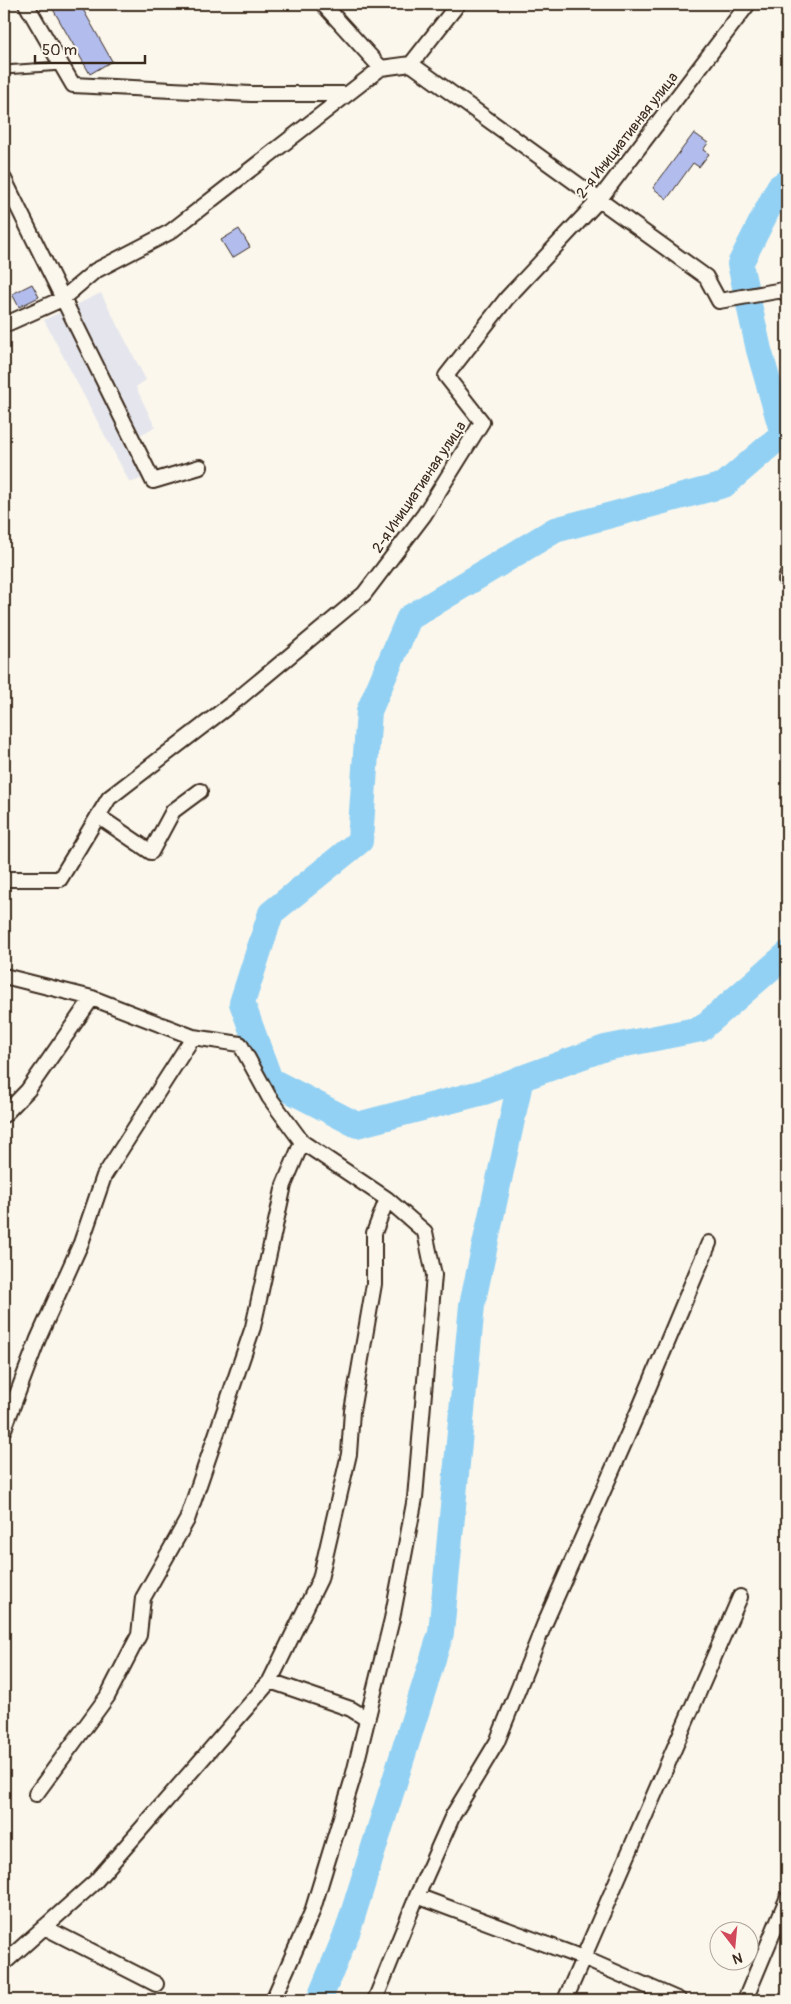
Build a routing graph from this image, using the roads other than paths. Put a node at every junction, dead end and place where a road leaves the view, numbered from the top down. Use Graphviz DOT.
graph roads {
  1 [pos="26,4"];
  2 [pos="323,4"];
  3 [pos="458,4"];
  4 [pos="748,4"];
  5 [pos="411,64"];
  6 [pos="62,66"];
  7 [pos="381,68"];
  8 [pos="4,70"];
  9 [pos="344,94"];
  10 [pos="4,179"];
  11 [pos="599,200"];
  12 [pos="785,292"];
  13 [pos="62,299"];
  14 [pos="4,325"];
  15 [pos="200,466"];
  16 [pos="200,791"];
  17 [pos="98,816"];
  18 [pos="4,879"];
  19 [pos="4,976"];
  20 [pos="92,998"];
  21 [pos="193,1037"];
  22 [pos="4,1116"];
  23 [pos="302,1142"];
  24 [pos="387,1199"];
  25 [pos="709,1243"];
  26 [pos="4,1429"];
  27 [pos="740,1597"];
  28 [pos="270,1681"];
  29 [pos="367,1719"];
  30 [pos="36,1794"];
  31 [pos="418,1896"];
  32 [pos="787,1899"];
  33 [pos="44,1928"];
  34 [pos="583,1958"];
  35 [pos="4,1963"];
  36 [pos="156,1984"];
  37 [pos="273,2000"];
  38 [pos="376,2000"];
  39 [pos="565,2000"];
  40 [pos="679,2000"];
  41 [pos="745,2000"];
  1 -- 6 [label="street"];
  2 -- 7 [label="street"];
  3 -- 5 [label="street"];
  4 -- 11 [label="street, 2-я Инициативная улица"];
  5 -- 7 [label="street"];
  5 -- 11 [label="street"];
  6 -- 8 [label="lane"];
  6 -- 9 [label="street"];
  7 -- 9 [label="street"];
  9 -- 13 [label="street"];
  10 -- 13 [label="street"];
  11 -- 12 [label="street"];
  11 -- 17 [label="street, 2-я Инициативная улица"];
  13 -- 14 [label="street"];
  13 -- 15 [label="street"];
  16 -- 17 [label="street"];
  17 -- 18 [label="street, 2-я Инициативная улица"];
  19 -- 20 [label="street"];
  20 -- 21 [label="street"];
  20 -- 22 [label="street"];
  21 -- 23 [label="street"];
  21 -- 26 [label="street"];
  23 -- 24 [label="street"];
  23 -- 30 [label="street"];
  24 -- 28 [label="street"];
  24 -- 29 [label="street"];
  25 -- 31 [label="street"];
  27 -- 34 [label="street"];
  28 -- 29 [label="street"];
  28 -- 33 [label="street"];
  29 -- 37 [label="street"];
  31 -- 34 [label="street"];
  31 -- 38 [label="street"];
  32 -- 41 [label="street"];
  33 -- 35 [label="street"];
  33 -- 36 [label="street"];
  34 -- 39 [label="street"];
  34 -- 40 [label="street"];
}
